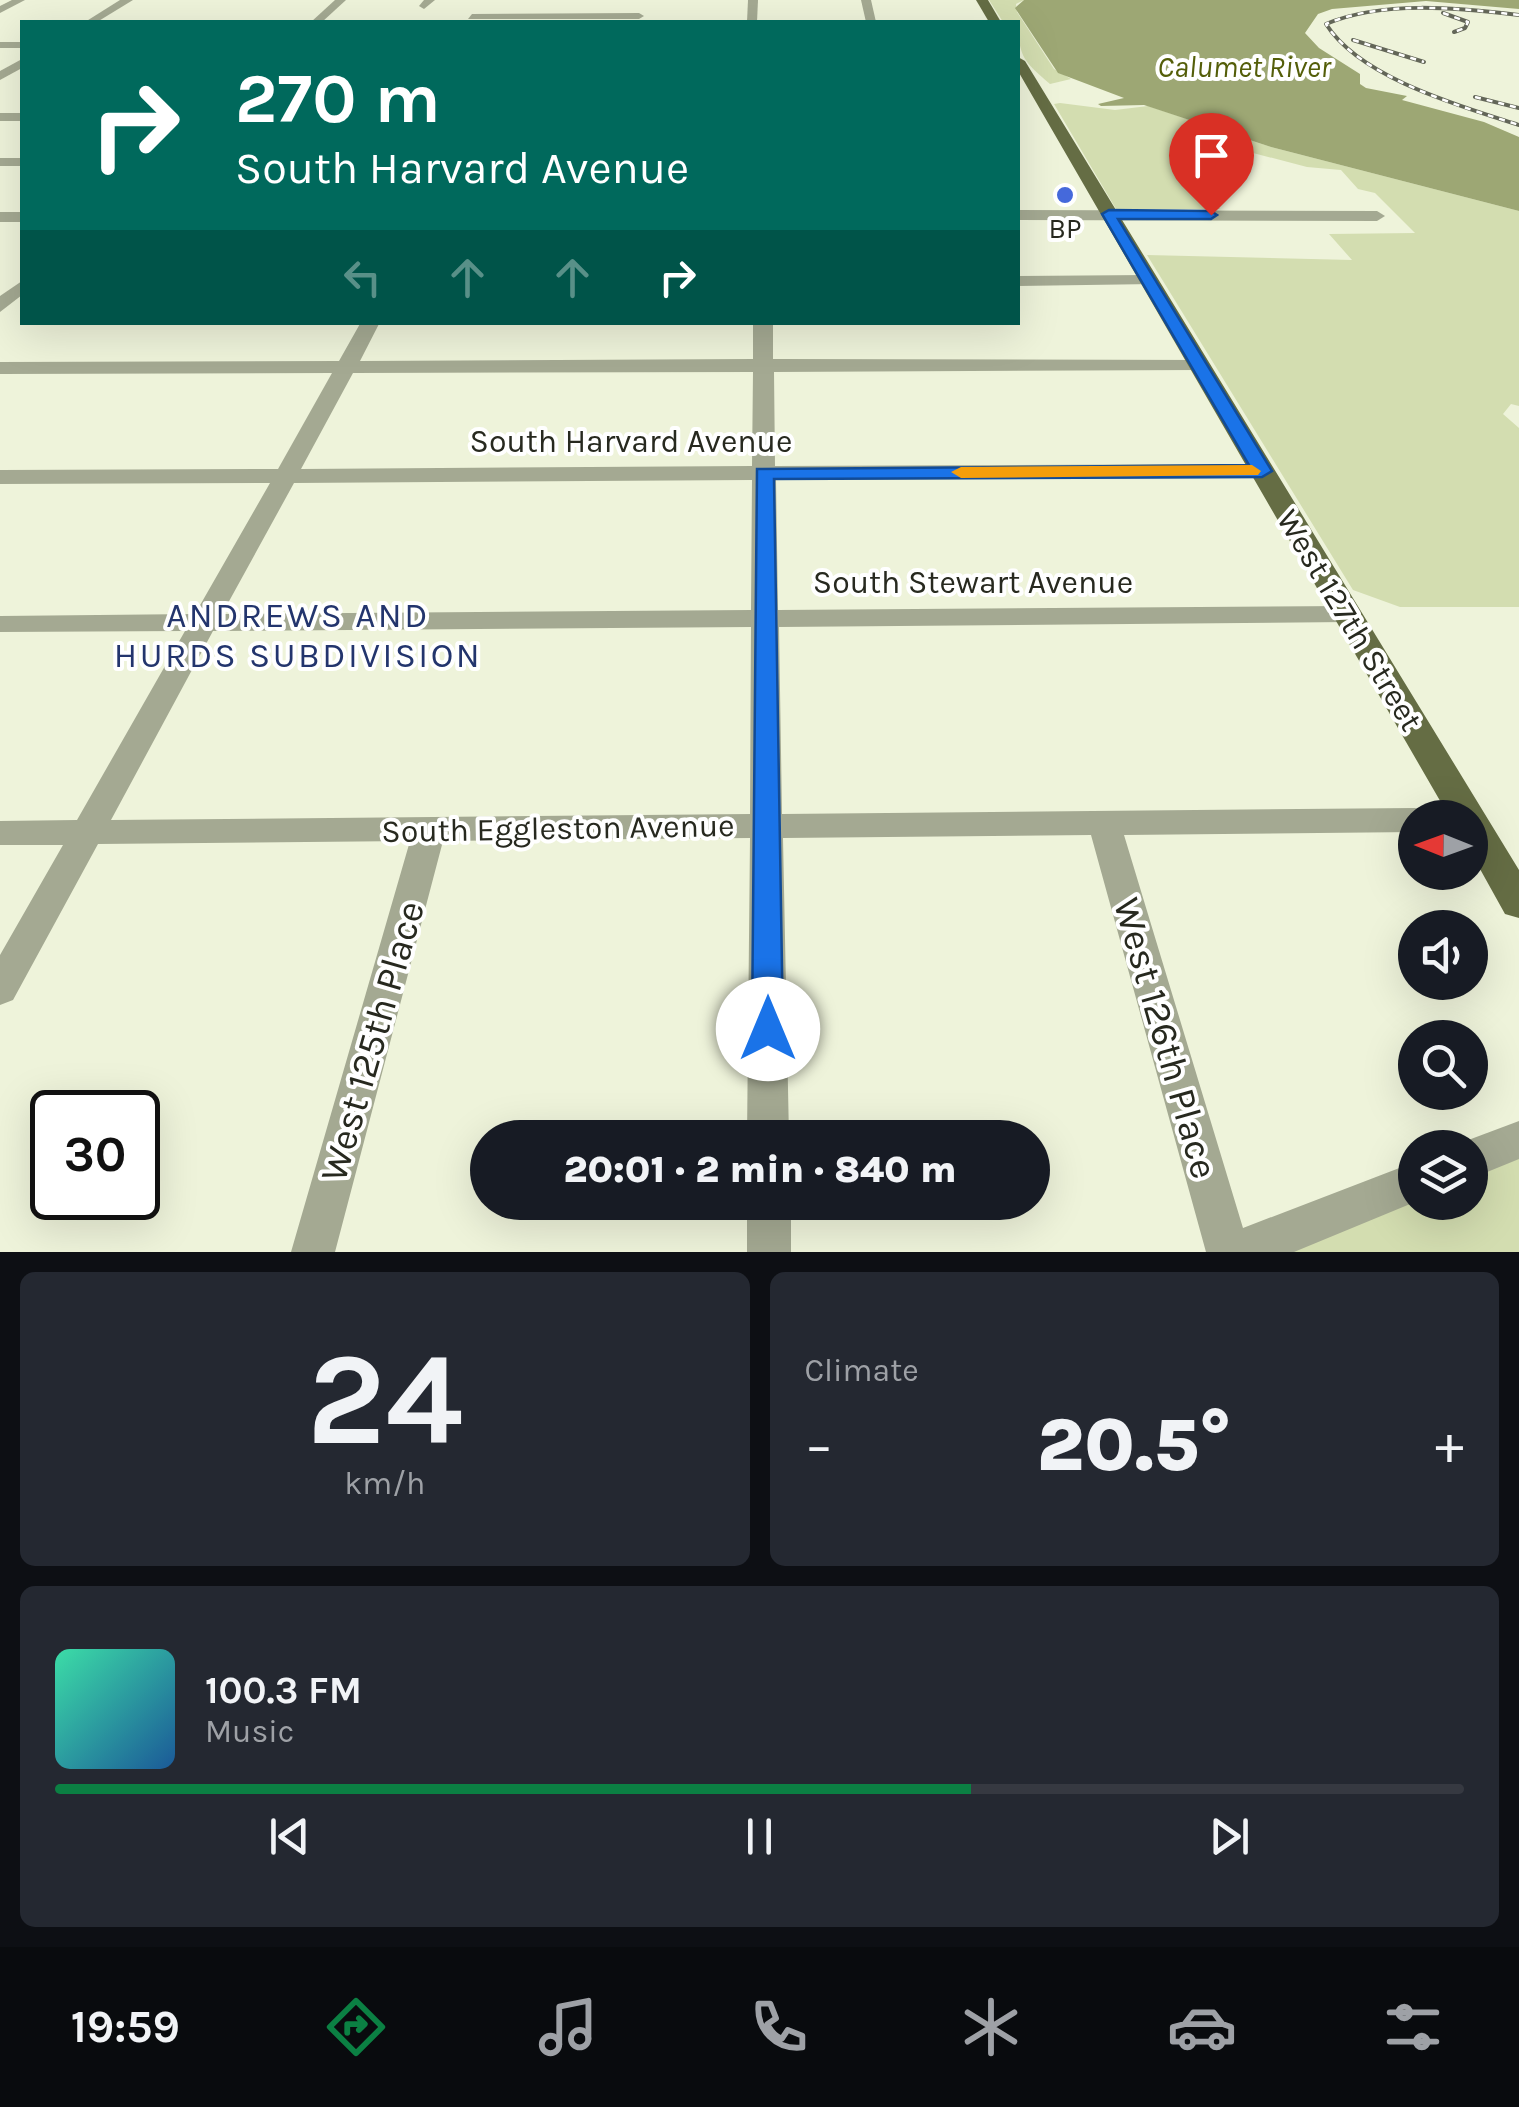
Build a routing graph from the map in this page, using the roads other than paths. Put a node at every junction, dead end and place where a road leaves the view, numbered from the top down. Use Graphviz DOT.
graph roads {
  1 [pos="20,0"];
  2 [pos="128,0"];
  3 [pos="340,0"];
  4 [pos="485,0"];
  5 [pos="0,10"];
  6 [pos="639,15"];
  7 [pos="93,20"];
  8 [pos="318,20"];
  9 [pos="470,20"];
  10 [pos="1020,64"];
  11 [pos="1020,214"];
  12 [pos="1109,214"];
  13 [pos="1377,216"];
  14 [pos="1020,280"];
  15 [pos="1148,280"];
  16 [pos="20,288"];
  17 [pos="0,306"];
  18 [pos="370,325"];
  19 [pos="763,325"];
  20 [pos="1198,364"];
  21 [pos="764,366"];
  22 [pos="0,368"];
  23 [pos="346,368"];
  24 [pos="1262,471"];
  25 [pos="764,473"];
  26 [pos="286,476"];
  27 [pos="0,477"];
  28 [pos="1347,614"];
  29 [pos="765,618"];
  30 [pos="204,623"];
  31 [pos="0,624"];
  32 [pos="1458,800"];
  33 [pos="1398,820"];
  34 [pos="1104,823"];
  35 [pos="766,826"];
  36 [pos="430,829"];
  37 [pos="88,832"];
  38 [pos="0,833"];
  39 [pos="1488,851"];
  40 [pos="1519,903"];
  41 [pos="0,989"];
  42 [pos="768,1120"];
  43 [pos="1519,1140"];
  44 [pos="1488,1153"];
  45 [pos="1398,1189"];
  46 [pos="768,1220"];
  47 [pos="313,1252"];
  48 [pos="769,1252"];
  49 [pos="1228,1252"];
  50 [pos="1239,1252"];
  1 -- 5 [label="street"];
  2 -- 7 [label="street"];
  3 -- 8 [label="street"];
  4 -- 9 [label="street"];
  6 -- 9 [label="street"];
  10 -- 12 [label="main road, West 127th Street"];
  11 -- 12 [label="street"];
  12 -- 13 [label="street"];
  12 -- 15 [label="main road, West 127th Street"];
  14 -- 15 [label="street"];
  15 -- 20 [label="main road, West 127th Street"];
  16 -- 17 [label="street"];
  18 -- 23 [label="street"];
  19 -- 21 [label="street"];
  20 -- 21 [label="street"];
  20 -- 24 [label="main road, West 127th Street"];
  21 -- 23 [label="street"];
  21 -- 25 [label="street"];
  22 -- 23 [label="street"];
  23 -- 26 [label="street"];
  24 -- 25 [label="street, South Harvard Avenue"];
  24 -- 28 [label="main road, West 127th Street"];
  25 -- 26 [label="street, South Harvard Avenue"];
  25 -- 29 [label="street"];
  26 -- 27 [label="street, South Harvard Avenue"];
  26 -- 30 [label="street"];
  28 -- 29 [label="street, South Stewart Avenue"];
  28 -- 32 [label="main road, West 127th Street"];
  29 -- 30 [label="street, South Stewart Avenue"];
  29 -- 35 [label="street"];
  30 -- 31 [label="street, South Stewart Avenue"];
  30 -- 37 [label="street"];
  33 -- 34 [label="street, South Eggleston Avenue"];
  34 -- 35 [label="street, South Eggleston Avenue"];
  34 -- 49 [label="street, West 126th Place"];
  35 -- 36 [label="street, South Eggleston Avenue"];
  35 -- 42 [label="street"];
  36 -- 37 [label="street, South Eggleston Avenue"];
  36 -- 47 [label="street, West 125th Place"];
  37 -- 38 [label="street, South Eggleston Avenue"];
  37 -- 41 [label="street"];
  39 -- 40 [label="main road, West 127th Street"];
  43 -- 44 [label="street"];
  45 -- 50 [label="street"];
  46 -- 48 [label="street"];
}
